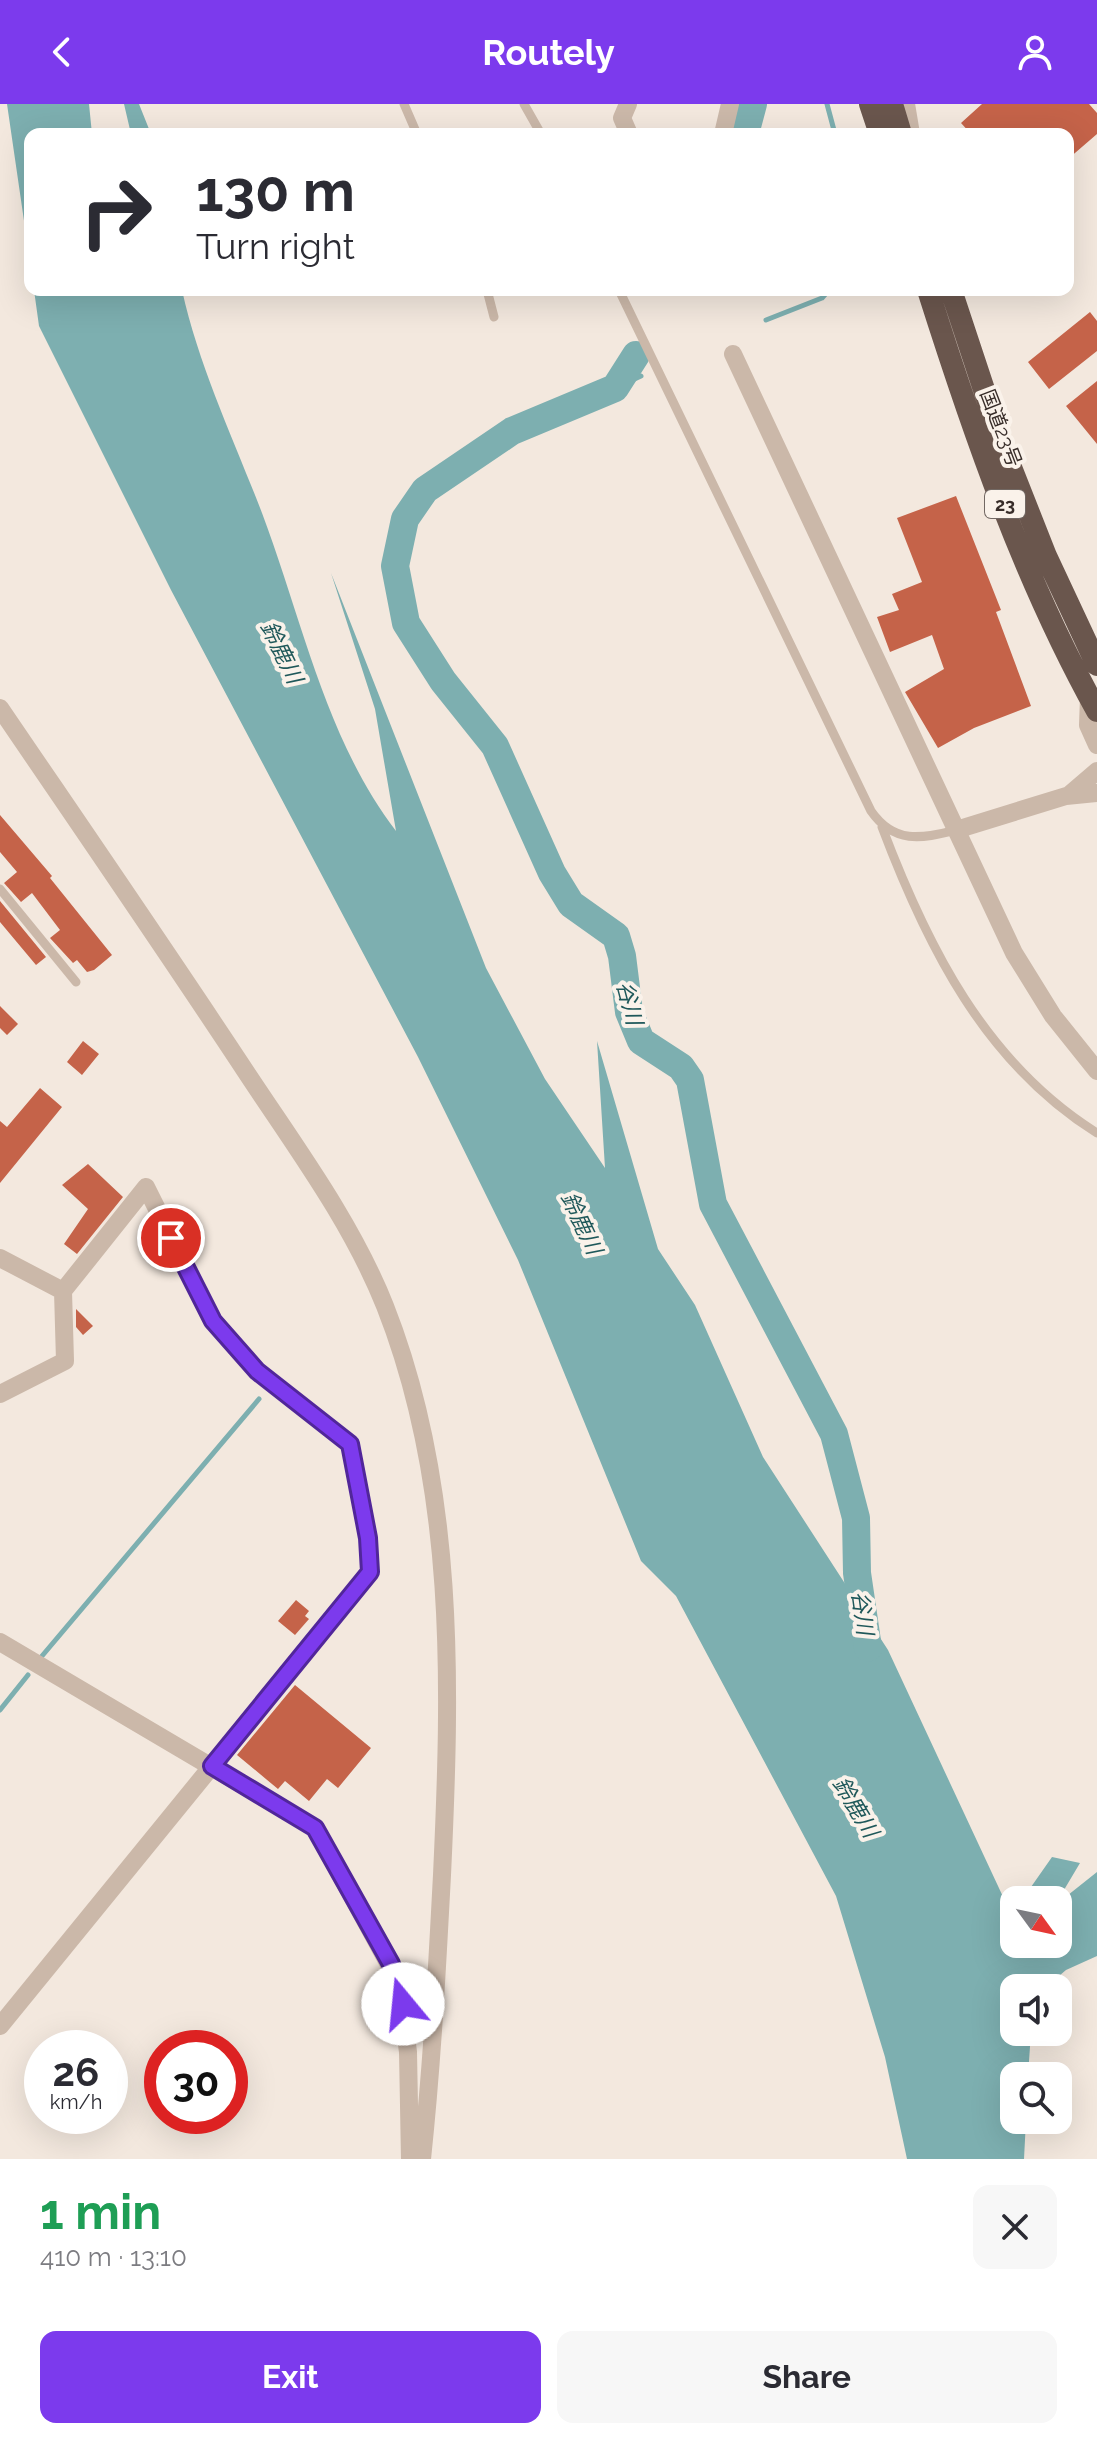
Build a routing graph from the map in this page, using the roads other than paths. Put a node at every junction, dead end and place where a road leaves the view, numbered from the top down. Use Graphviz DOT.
graph roads {
  1 [pos="404,104"];
  2 [pos="524,104"];
  3 [pos="628,104"];
  4 [pos="730,104"];
  5 [pos="870,104"];
  6 [pos="892,104"];
  7 [pos="905,104"];
  8 [pos="414,128"];
  9 [pos="538,128"];
  10 [pos="626,128"];
  11 [pos="724,128"];
  12 [pos="878,128"];
  13 [pos="899,128"];
  14 [pos="909,128"];
  15 [pos="489,296"];
  16 [pos="622,296"];
  17 [pos="930,296"];
  18 [pos="953,296"];
  19 [pos="494,317"];
  20 [pos="733,354"];
  21 [pos="1097,665"];
  22 [pos="1093,704"];
  23 [pos="0,708"];
  24 [pos="1097,745"];
  25 [pos="1097,771"];
  26 [pos="1097,793"];
  27 [pos="1066,796"];
  28 [pos="882,827"];
  29 [pos="956,830"];
  30 [pos="0,889"];
  31 [pos="76,982"];
  32 [pos="1097,1071"];
  33 [pos="1097,1133"];
  34 [pos="0,1258"];
  35 [pos="63,1291"];
  36 [pos="0,1394"];
  37 [pos="0,1642"];
  38 [pos="212,1766"];
  39 [pos="0,2026"];
  40 [pos="410,2159"];
  41 [pos="422,2159"];
  1 -- 8 [label="lane"];
  2 -- 9 [label="lane"];
  3 -- 10 [label="street"];
  4 -- 11 [label="street"];
  5 -- 12 [label="highway"];
  6 -- 13 [label="highway"];
  7 -- 14 [label="street"];
  15 -- 19 [label="lane"];
  16 -- 28 [label="lane"];
  17 -- 22 [label="highway, 国道23号 / 23"];
  18 -- 21 [label="highway, 国道23号 / 23"];
  20 -- 29 [label="street"];
  22 -- 24 [label="street"];
  23 -- 41 [label="street"];
  25 -- 27 [label="street"];
  26 -- 27 [label="street"];
  27 -- 29 [label="street"];
  28 -- 29 [label="lane"];
  28 -- 33 [label="lane"];
  29 -- 32 [label="street"];
  30 -- 31 [label="lane"];
  34 -- 35 [label="street"];
  35 -- 36 [label="street"];
  35 -- 38 [label="street"];
  37 -- 38 [label="street"];
  38 -- 39 [label="street"];
  38 -- 40 [label="street"];
}
